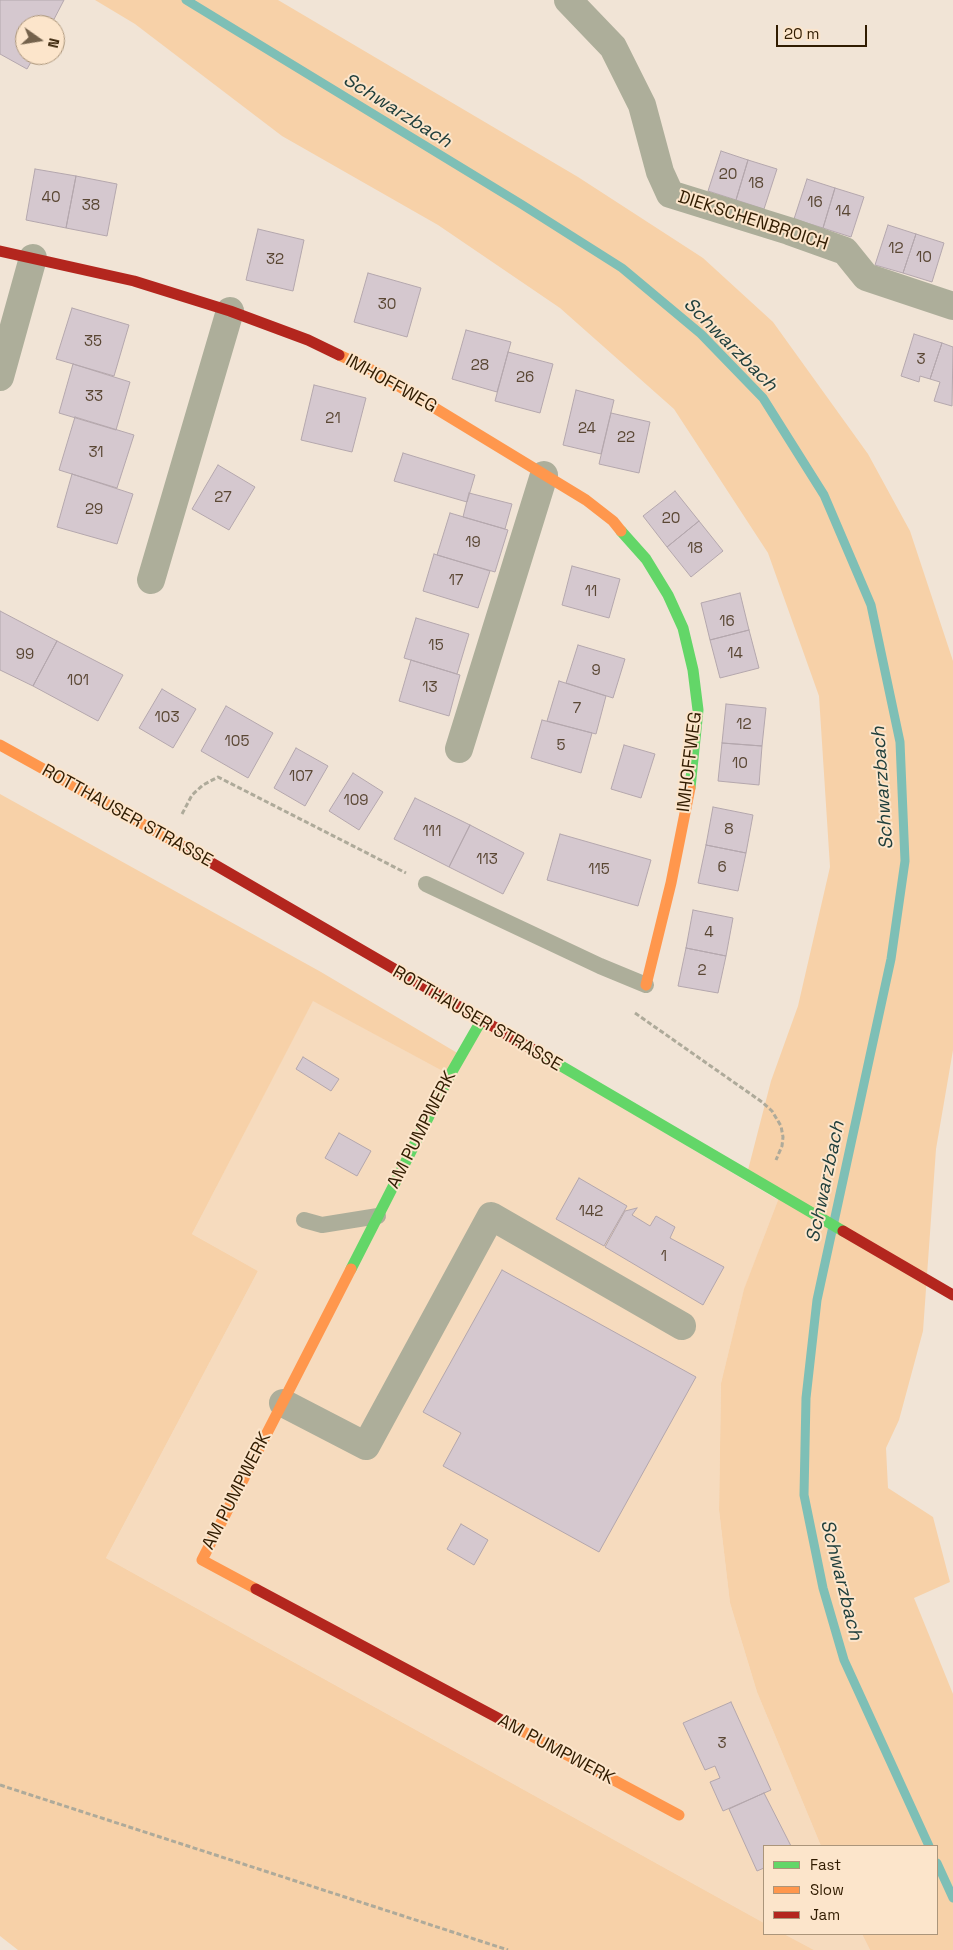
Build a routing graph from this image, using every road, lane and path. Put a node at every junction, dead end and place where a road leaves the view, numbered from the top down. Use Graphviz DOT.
graph roads {
  1 [pos="568,0"];
  2 [pos="0,251"];
  3 [pos="33,258"];
  4 [pos="953,306"];
  5 [pos="230,311"];
  6 [pos="0,377"];
  7 [pos="544,476"];
  8 [pos="151,580"];
  9 [pos="0,745"];
  10 [pos="458,749"];
  11 [pos="169,838"];
  12 [pos="426,884"];
  13 [pos="646,985"];
  14 [pos="634,1013"];
  15 [pos="481,1021"];
  16 [pos="764,1186"];
  17 [pos="378,1216"];
  18 [pos="304,1220"];
  19 [pos="953,1295"];
  20 [pos="682,1326"];
  21 [pos="283,1403"];
  22 [pos="0,1785"];
  23 [pos="679,1815"];
  24 [pos="508,1950"];
  1 -- 4 [label="street, DIEKSCHENBROICH"];
  2 -- 3 [label="street, IMHOFFWEG"];
  3 -- 5 [label="street, IMHOFFWEG"];
  3 -- 6 [label="street"];
  5 -- 7 [label="street, IMHOFFWEG"];
  5 -- 8 [label="street"];
  7 -- 10 [label="street"];
  7 -- 13 [label="street, IMHOFFWEG"];
  9 -- 11 [label="street, ROTTHAUSER STRASSE"];
  11 -- 12 [label="path"];
  11 -- 15 [label="street, ROTTHAUSER STRASSE"];
  12 -- 13 [label="lane"];
  14 -- 16 [label="path"];
  15 -- 16 [label="street, ROTTHAUSER STRASSE"];
  15 -- 17 [label="street, AM PUMPWERK"];
  16 -- 19 [label="street, ROTTHAUSER STRASSE"];
  17 -- 18 [label="lane"];
  17 -- 21 [label="street, AM PUMPWERK"];
  20 -- 21 [label="street"];
  21 -- 23 [label="street, AM PUMPWERK"];
  22 -- 24 [label="path"];
}
